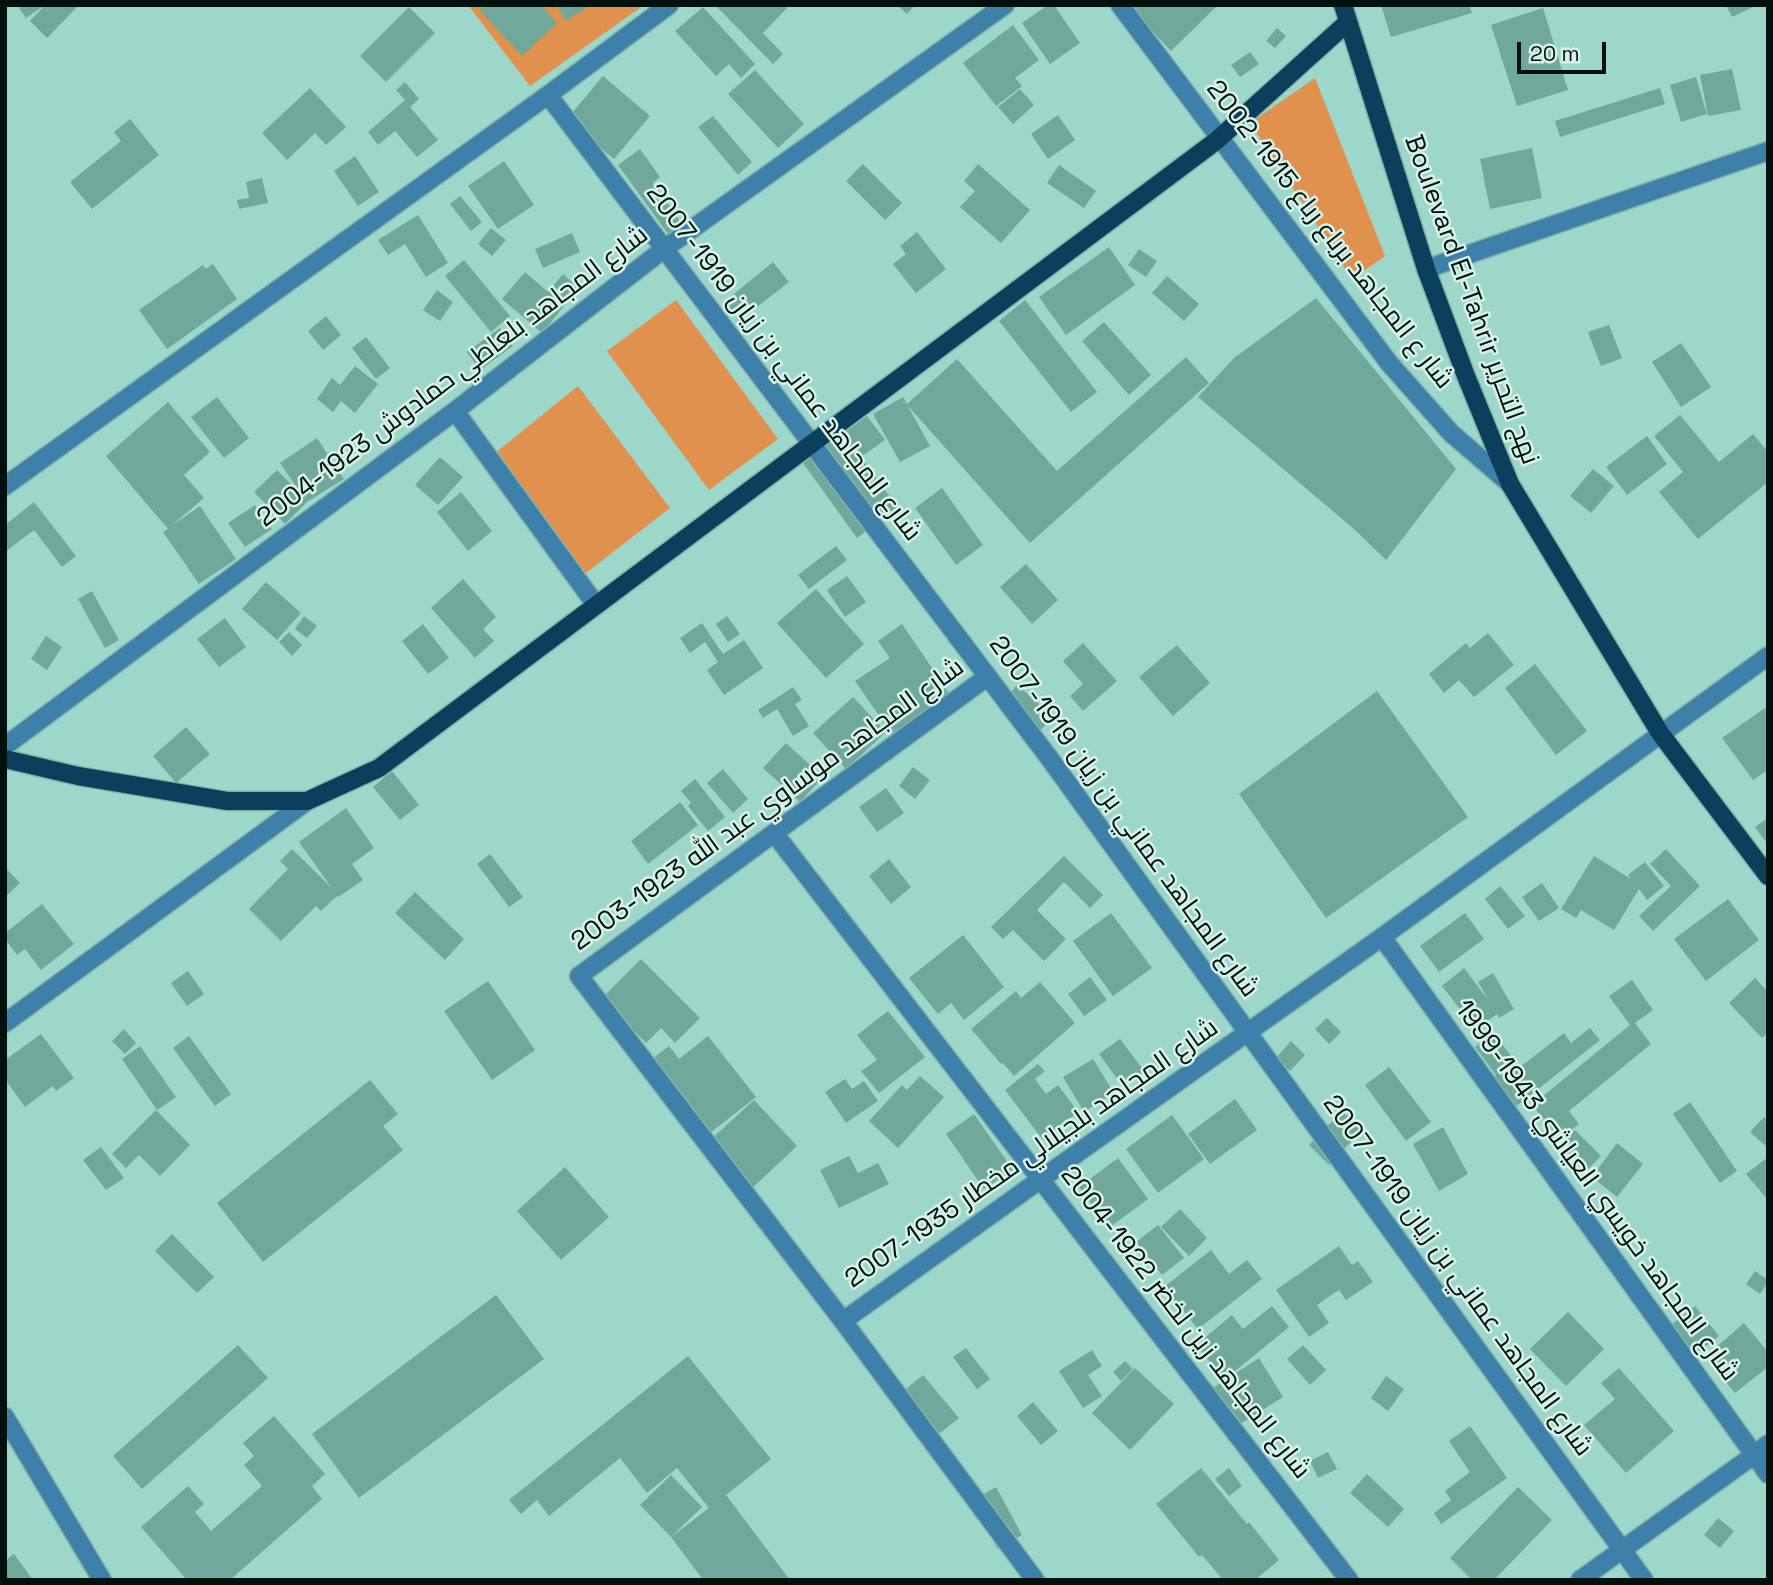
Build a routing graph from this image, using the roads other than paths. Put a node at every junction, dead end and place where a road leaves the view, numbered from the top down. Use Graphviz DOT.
graph roads {
  1 [pos="669,5"];
  2 [pos="1005,5"];
  3 [pos="1120,5"];
  4 [pos="1345,14"];
  5 [pos="548,95"];
  6 [pos="1220,138"];
  7 [pos="1768,151"];
  8 [pos="664,249"];
  9 [pos="1426,269"];
  10 [pos="456,411"];
  11 [pos="811,444"];
  12 [pos="1510,484"];
  13 [pos="5,486"];
  14 [pos="596,605"];
  15 [pos="1768,656"];
  16 [pos="987,677"];
  17 [pos="1660,733"];
  18 [pos="5,746"];
  19 [pos="5,759"];
  20 [pos="307,801"];
  21 [pos="774,833"];
  22 [pos="1768,876"];
  23 [pos="1382,937"];
  24 [pos="5,1023"];
  25 [pos="1248,1032"];
  26 [pos="1041,1179"];
  27 [pos="843,1321"];
  28 [pos="5,1417"];
  29 [pos="1761,1449"];
  30 [pos="1768,1474"];
  31 [pos="1622,1549"];
  32 [pos="102,1580"];
  33 [pos="1035,1580"];
  34 [pos="1349,1580"];
  35 [pos="1580,1580"];
  36 [pos="1644,1580"];
  1 -- 5 [label="street"];
  2 -- 8 [label="street, شارع المجاهد بلعاطي حمادوش 1923-2004"];
  3 -- 6 [label="street, شار ع المجاهد برباع رباع 1915-2002"];
  4 -- 6 [label="main road"];
  4 -- 9 [label="main road, Boulevard El-Tahrir نهج التحرير"];
  5 -- 8 [label="street, شارع المجاهد عماني بن زيان 1919-2007"];
  5 -- 13 [label="street"];
  6 -- 11 [label="main road"];
  6 -- 12 [label="street, شار ع المجاهد برباع رباع 1915-2002"];
  7 -- 9 [label="street"];
  8 -- 10 [label="street, شارع المجاهد بلعاطي حمادوش 1923-2004"];
  8 -- 11 [label="street, شارع المجاهد عماني بن زيان 1919-2007"];
  9 -- 12 [label="main road, Boulevard El-Tahrir نهج التحرير"];
  10 -- 14 [label="street"];
  10 -- 18 [label="street, شارع المجاهد بلعاطي حمادوش 1923-2004"];
  11 -- 14 [label="main road"];
  11 -- 16 [label="street, شارع المجاهد عماني بن زيان 1919-2007"];
  12 -- 17 [label="main road, Boulevard El-Tahrir نهج التحرير"];
  14 -- 20 [label="main road"];
  15 -- 17 [label="street, شارع المجاهد بلجيلالي مخطار 1935-2007"];
  16 -- 21 [label="street, شارع المجاهد موساوي عبد الله 1923-2003"];
  16 -- 25 [label="street, شارع المجاهد عماني بن زيان 1919-2007"];
  17 -- 22 [label="main road, Boulevard El-Tahrir نهج التحرير"];
  17 -- 23 [label="street, شارع المجاهد بلجيلالي مخطار 1935-2007"];
  19 -- 20 [label="main road"];
  20 -- 24 [label="street"];
  21 -- 26 [label="street, شارع المجاهد زين لخضر 1922-2004"];
  21 -- 27 [label="street, شارع المجاهد موساوي عبد الله 1923-2003"];
  23 -- 25 [label="street, شارع المجاهد بلجيلالي مخطار 1935-2007"];
  23 -- 29 [label="street, شارع المجاهد خويسي العياشي 1943-1999"];
  25 -- 26 [label="street, شارع المجاهد بلجيلالي مخطار 1935-2007"];
  25 -- 31 [label="street, شارع المجاهد عماني بن زيان 1919-2007"];
  26 -- 27 [label="street, شارع المجاهد بلجيلالي مخطار 1935-2007"];
  26 -- 34 [label="street, شارع المجاهد زين لخضر 1922-2004"];
  27 -- 33 [label="street"];
  28 -- 32 [label="street"];
  29 -- 30 [label="street, شارع المجاهد خويسي العياشي 1943-1999"];
  29 -- 31 [label="street"];
  31 -- 35 [label="street"];
  31 -- 36 [label="street, شارع المجاهد عماني بن زيان 1919-2007"];
}
